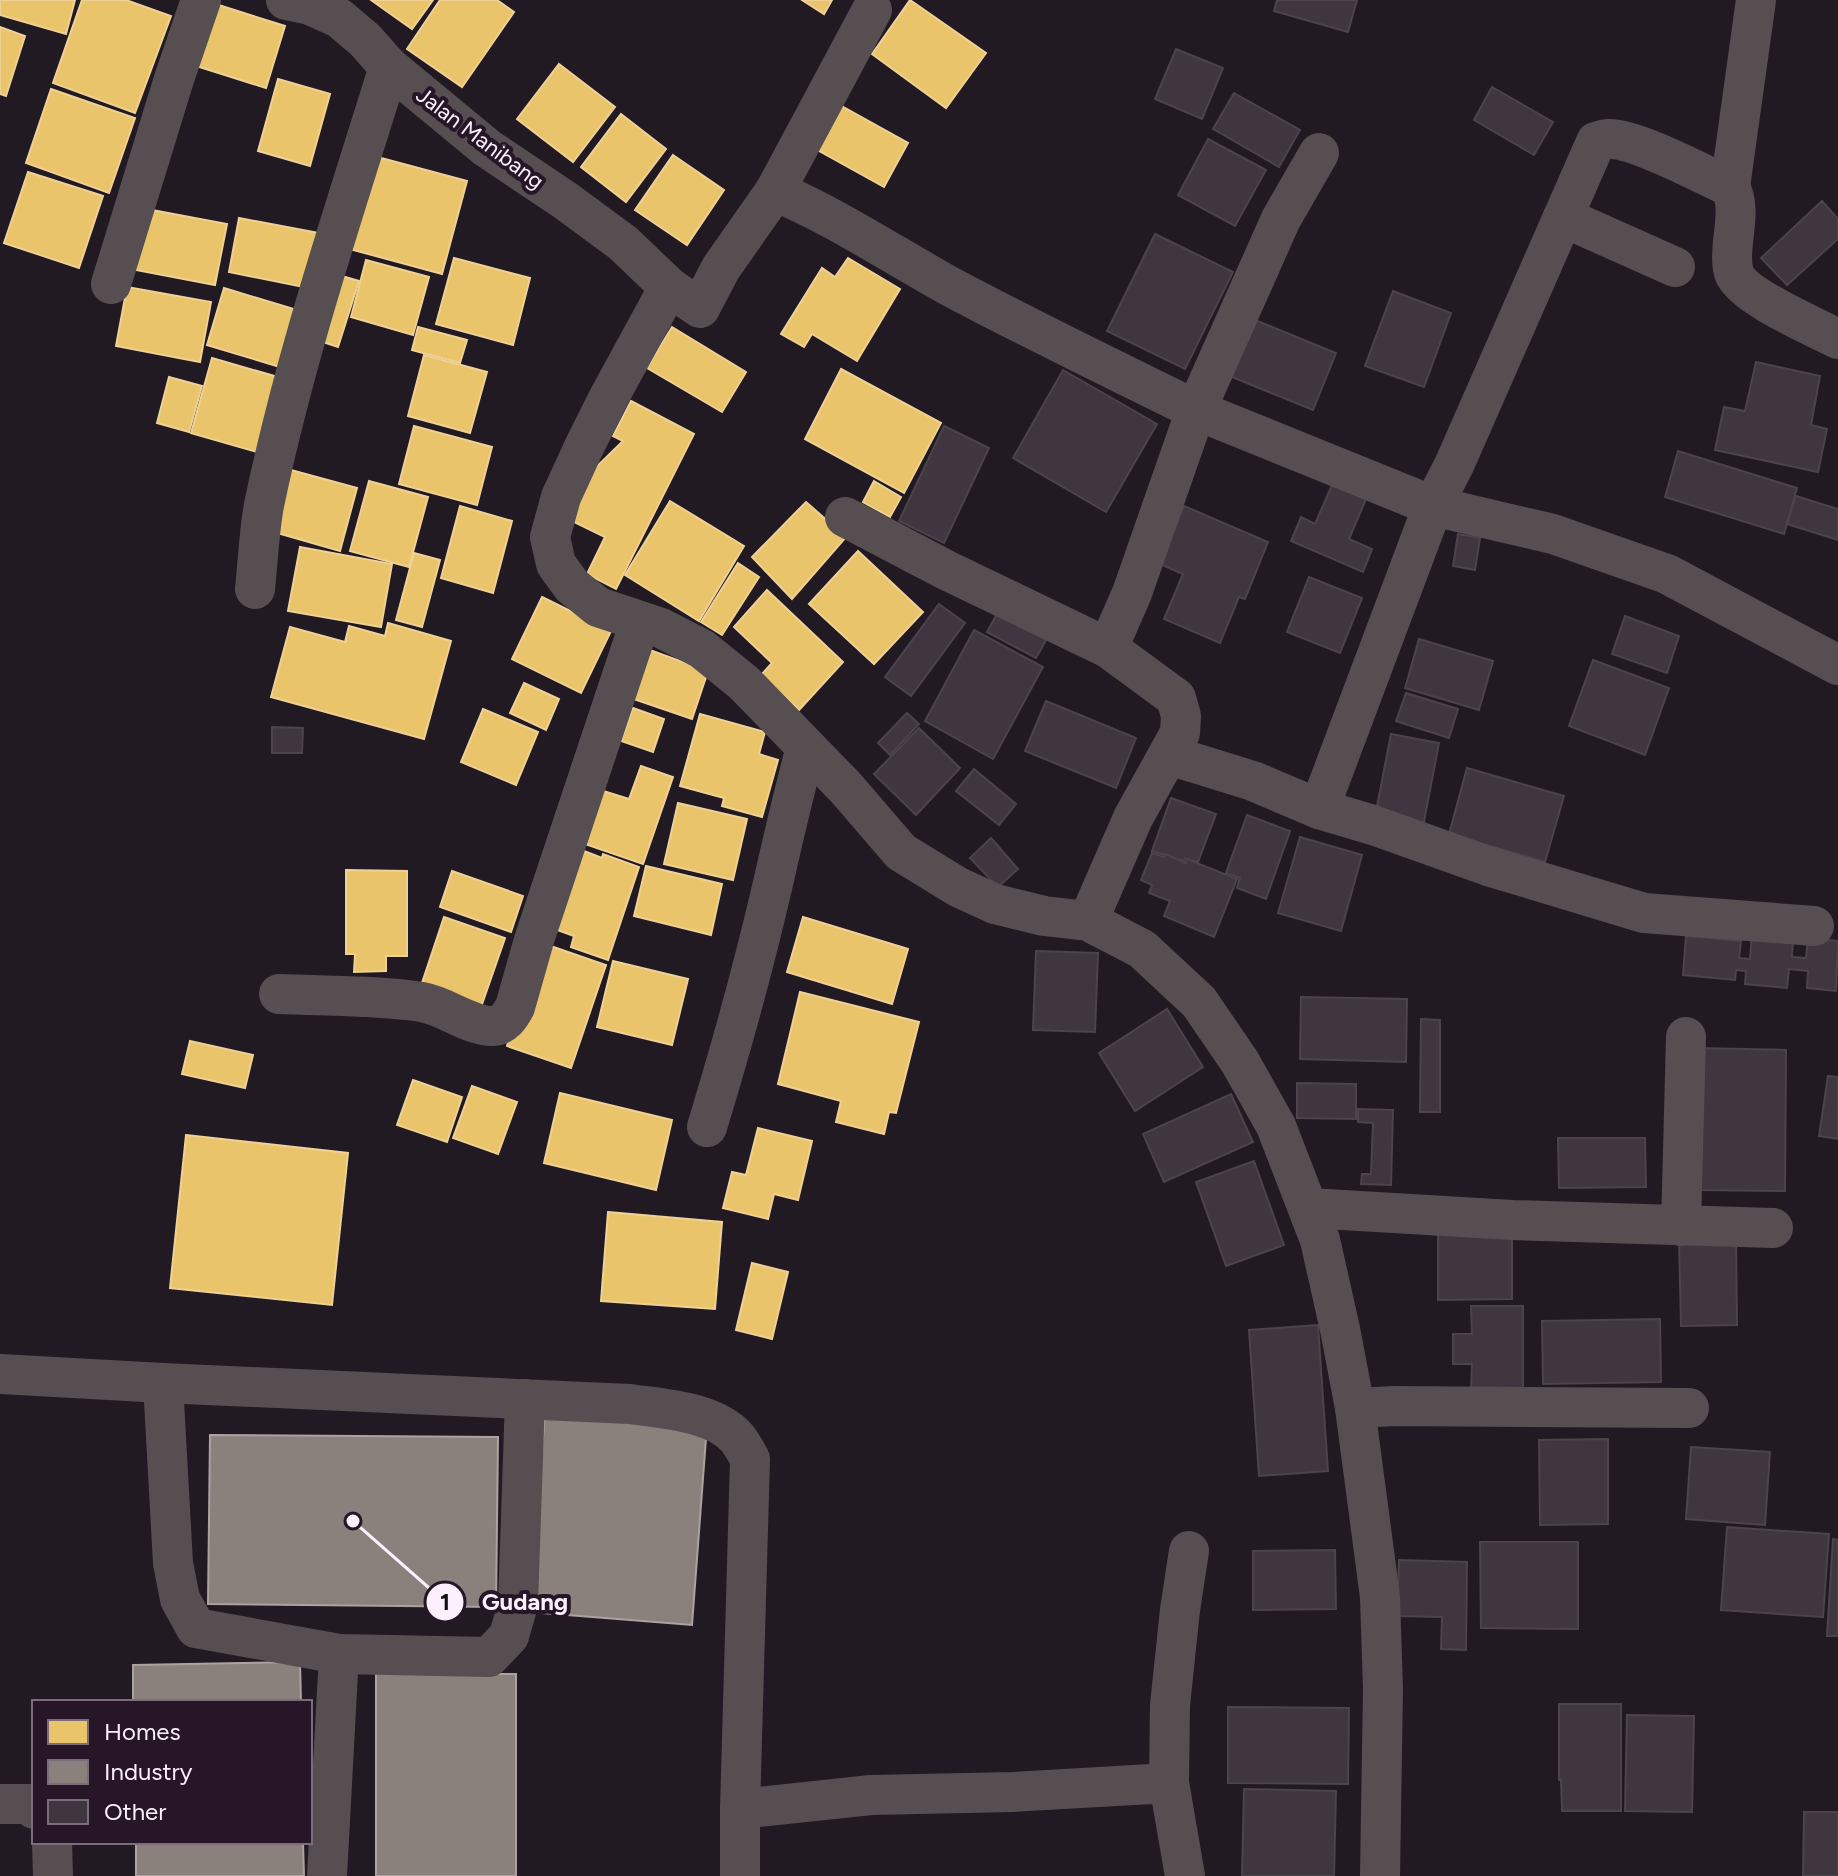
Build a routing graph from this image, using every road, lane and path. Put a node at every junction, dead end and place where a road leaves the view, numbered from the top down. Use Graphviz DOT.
graph roads {
  1 [pos="201,0"];
  2 [pos="286,0"];
  3 [pos="1756,0"];
  4 [pos="872,10"];
  5 [pos="389,67"];
  6 [pos="1319,153"];
  7 [pos="1730,187"];
  8 [pos="775,191"];
  9 [pos="1563,217"];
  10 [pos="1675,267"];
  11 [pos="111,284"];
  12 [pos="669,287"];
  13 [pos="1838,339"];
  14 [pos="1196,410"];
  15 [pos="1433,506"];
  16 [pos="845,517"];
  17 [pos="255,589"];
  18 [pos="640,622"];
  19 [pos="1108,648"];
  20 [pos="1838,665"];
  21 [pos="806,748"];
  22 [pos="1169,755"];
  23 [pos="1319,809"];
  24 [pos="1088,921"];
  25 [pos="1814,926"];
  26 [pos="279,994"];
  27 [pos="1686,1037"];
  28 [pos="707,1127"];
  29 [pos="1309,1208"];
  30 [pos="1681,1226"];
  31 [pos="1773,1228"];
  32 [pos="0,1374"];
  33 [pos="163,1383"];
  34 [pos="525,1399"];
  35 [pos="1355,1408"];
  36 [pos="1689,1408"];
  37 [pos="1189,1551"];
  38 [pos="339,1654"];
  39 [pos="1169,1783"];
  40 [pos="0,1804"];
  41 [pos="32,1806"];
  42 [pos="740,1809"];
  43 [pos="52,1844"];
  44 [pos="53,1876"];
  45 [pos="327,1876"];
  46 [pos="740,1876"];
  47 [pos="1185,1876"];
  48 [pos="1380,1876"];
  1 -- 11 [label="street"];
  2 -- 5 [label="street, Jalan Manibang"];
  3 -- 7 [label="street"];
  4 -- 8 [label="street"];
  5 -- 12 [label="street, Jalan Manibang"];
  5 -- 17 [label="street"];
  6 -- 14 [label="street"];
  7 -- 9 [label="street"];
  7 -- 13 [label="street"];
  8 -- 12 [label="street, Jalan Manibang"];
  8 -- 14 [label="street"];
  9 -- 10 [label="street"];
  9 -- 15 [label="street"];
  12 -- 18 [label="street"];
  14 -- 15 [label="street"];
  14 -- 19 [label="street"];
  15 -- 20 [label="street"];
  15 -- 23 [label="street"];
  16 -- 19 [label="street"];
  18 -- 21 [label="street"];
  18 -- 26 [label="street"];
  19 -- 22 [label="street"];
  21 -- 24 [label="street"];
  21 -- 28 [label="street"];
  22 -- 23 [label="street"];
  22 -- 24 [label="street"];
  23 -- 25 [label="street"];
  24 -- 29 [label="street"];
  27 -- 30 [label="street"];
  29 -- 30 [label="street"];
  29 -- 35 [label="street"];
  30 -- 31 [label="street"];
  32 -- 33 [label="street"];
  33 -- 34 [label="street"];
  33 -- 38 [label="street"];
  34 -- 38 [label="street"];
  34 -- 42 [label="street"];
  35 -- 36 [label="street"];
  35 -- 48 [label="street"];
  37 -- 39 [label="street"];
  38 -- 45 [label="street"];
  39 -- 42 [label="street"];
  39 -- 47 [label="street"];
  40 -- 41 [label="street"];
  42 -- 46 [label="street"];
  43 -- 44 [label="street"];
}
